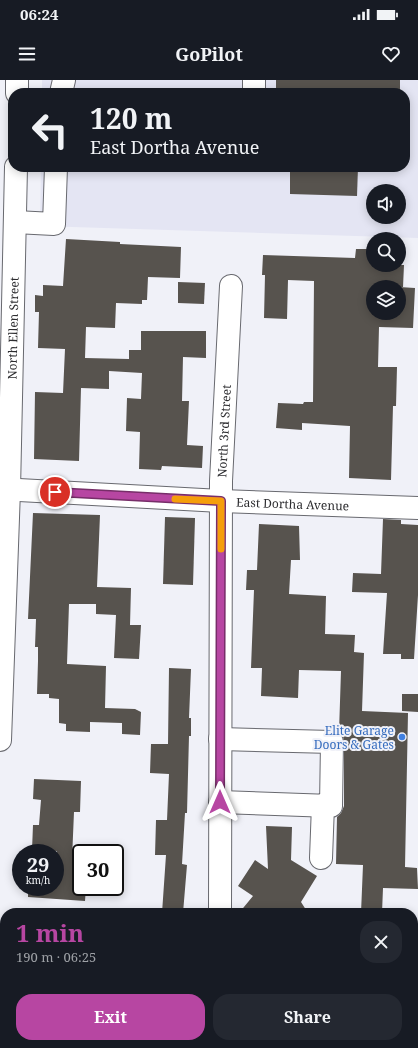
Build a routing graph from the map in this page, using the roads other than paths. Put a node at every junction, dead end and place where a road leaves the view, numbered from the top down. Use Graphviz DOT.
graph roads {
  1 [pos="16,172"];
  2 [pos="56,172"];
  3 [pos="14,222"];
  4 [pos="231,286"];
  5 [pos="5,489"];
  6 [pos="221,501"];
  7 [pos="418,508"];
  8 [pos="220,739"];
  9 [pos="0,740"];
  10 [pos="220,802"];
  11 [pos="323,806"];
  12 [pos="321,858"];
  13 [pos="220,908"];
  1 -- 3 [label="street, North Ellen Street"];
  2 -- 3 [label="street"];
  3 -- 5 [label="street, North Ellen Street"];
  4 -- 6 [label="street, North 3rd Street"];
  5 -- 6 [label="street, East Dortha Avenue"];
  5 -- 9 [label="street, North Ellen Street"];
  6 -- 7 [label="street, East Dortha Avenue"];
  6 -- 8 [label="street, North 3rd Street"];
  8 -- 10 [label="street, North 3rd Street"];
  8 -- 11 [label="street"];
  10 -- 11 [label="street"];
  10 -- 13 [label="street, North 3rd Street"];
  11 -- 12 [label="street"];
}
